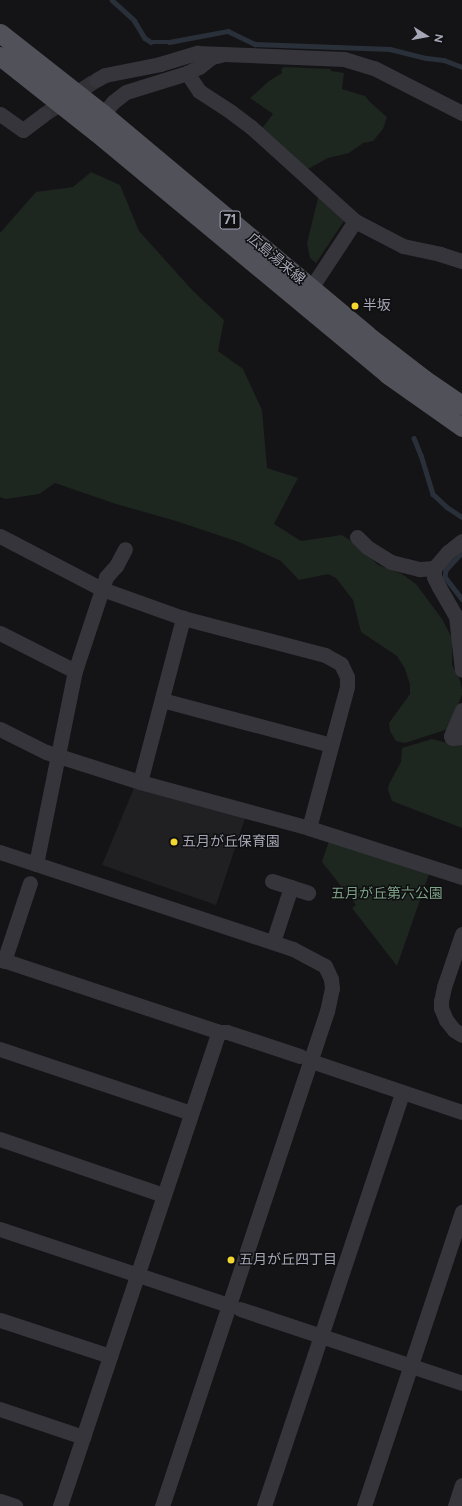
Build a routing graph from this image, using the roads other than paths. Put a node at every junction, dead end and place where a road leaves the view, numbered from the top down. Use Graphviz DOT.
graph roads {
  1 [pos="0,33"];
  2 [pos="226,54"];
  3 [pos="0,56"];
  4 [pos="186,73"];
  5 [pos="96,80"];
  6 [pos="0,114"];
  7 [pos="102,114"];
  8 [pos="462,114"];
  9 [pos="43,115"];
  10 [pos="355,221"];
  11 [pos="462,261"];
  12 [pos="311,288"];
  13 [pos="462,405"];
  14 [pos="462,427"];
  15 [pos="0,536"];
  16 [pos="356,537"];
  17 [pos="462,541"];
  18 [pos="125,549"];
  19 [pos="434,568"];
  20 [pos="102,589"];
  21 [pos="183,618"];
  22 [pos="0,633"];
  23 [pos="462,670"];
  24 [pos="75,671"];
  25 [pos="162,700"];
  26 [pos="462,710"];
  27 [pos="0,728"];
  28 [pos="462,737"];
  29 [pos="331,745"];
  30 [pos="58,756"];
  31 [pos="140,782"];
  32 [pos="309,828"];
  33 [pos="0,852"];
  34 [pos="36,864"];
  35 [pos="462,878"];
  36 [pos="272,881"];
  37 [pos="30,883"];
  38 [pos="291,887"];
  39 [pos="308,893"];
  40 [pos="462,934"];
  41 [pos="273,942"];
  42 [pos="2,960"];
  43 [pos="219,1032"];
  44 [pos="462,1034"];
  45 [pos="0,1049"];
  46 [pos="305,1058"];
  47 [pos="402,1093"];
  48 [pos="462,1112"];
  49 [pos="191,1113"];
  50 [pos="0,1139"];
  51 [pos="164,1194"];
  52 [pos="462,1212"];
  53 [pos="0,1230"];
  54 [pos="137,1275"];
  55 [pos="235,1307"];
  56 [pos="0,1320"];
  57 [pos="321,1336"];
  58 [pos="110,1356"];
  59 [pos="411,1366"];
  60 [pos="462,1383"];
  61 [pos="0,1409"];
  62 [pos="83,1437"];
  63 [pos="462,1485"];
  64 [pos="0,1501"];
  65 [pos="15,1506"];
  66 [pos="60,1506"];
  67 [pos="162,1506"];
  68 [pos="264,1506"];
  69 [pos="364,1506"];
  70 [pos="455,1506"];
  1 -- 7 [label="main road, 広島湯来線 / 71"];
  2 -- 4 [label="street"];
  2 -- 5 [label="street"];
  2 -- 8 [label="street"];
  3 -- 14 [label="main road, 広島湯来線 / 71"];
  4 -- 7 [label="street"];
  4 -- 10 [label="street"];
  6 -- 9 [label="street"];
  7 -- 12 [label="main road, 広島湯来線 / 71"];
  10 -- 11 [label="street"];
  10 -- 12 [label="street"];
  12 -- 13 [label="main road, 広島湯来線 / 71"];
  15 -- 20 [label="street"];
  16 -- 19 [label="street"];
  17 -- 19 [label="street"];
  18 -- 20 [label="street"];
  19 -- 23 [label="street"];
  20 -- 21 [label="street"];
  20 -- 24 [label="street"];
  21 -- 25 [label="street"];
  21 -- 29 [label="street"];
  22 -- 24 [label="street"];
  24 -- 30 [label="street"];
  25 -- 29 [label="street"];
  25 -- 31 [label="street"];
  26 -- 28 [label="street"];
  27 -- 30 [label="street"];
  29 -- 32 [label="street"];
  30 -- 31 [label="street"];
  30 -- 34 [label="street"];
  31 -- 32 [label="street"];
  32 -- 35 [label="street"];
  33 -- 34 [label="street"];
  34 -- 41 [label="street"];
  36 -- 38 [label="street"];
  37 -- 42 [label="street"];
  38 -- 39 [label="street"];
  38 -- 41 [label="street"];
  40 -- 44 [label="street"];
  41 -- 46 [label="street"];
  42 -- 43 [label="street"];
  43 -- 46 [label="street"];
  43 -- 49 [label="street"];
  45 -- 49 [label="street"];
  46 -- 47 [label="street"];
  46 -- 55 [label="street"];
  47 -- 48 [label="street"];
  47 -- 57 [label="street"];
  49 -- 51 [label="street"];
  50 -- 51 [label="street"];
  51 -- 54 [label="street"];
  52 -- 59 [label="street"];
  53 -- 54 [label="street"];
  54 -- 55 [label="street"];
  54 -- 58 [label="street"];
  55 -- 57 [label="street"];
  55 -- 67 [label="street"];
  56 -- 58 [label="street"];
  57 -- 59 [label="street"];
  57 -- 68 [label="street"];
  58 -- 62 [label="street"];
  59 -- 60 [label="street"];
  59 -- 69 [label="street"];
  61 -- 62 [label="street"];
  62 -- 66 [label="street"];
  63 -- 70 [label="street"];
  64 -- 65 [label="street"];
}
